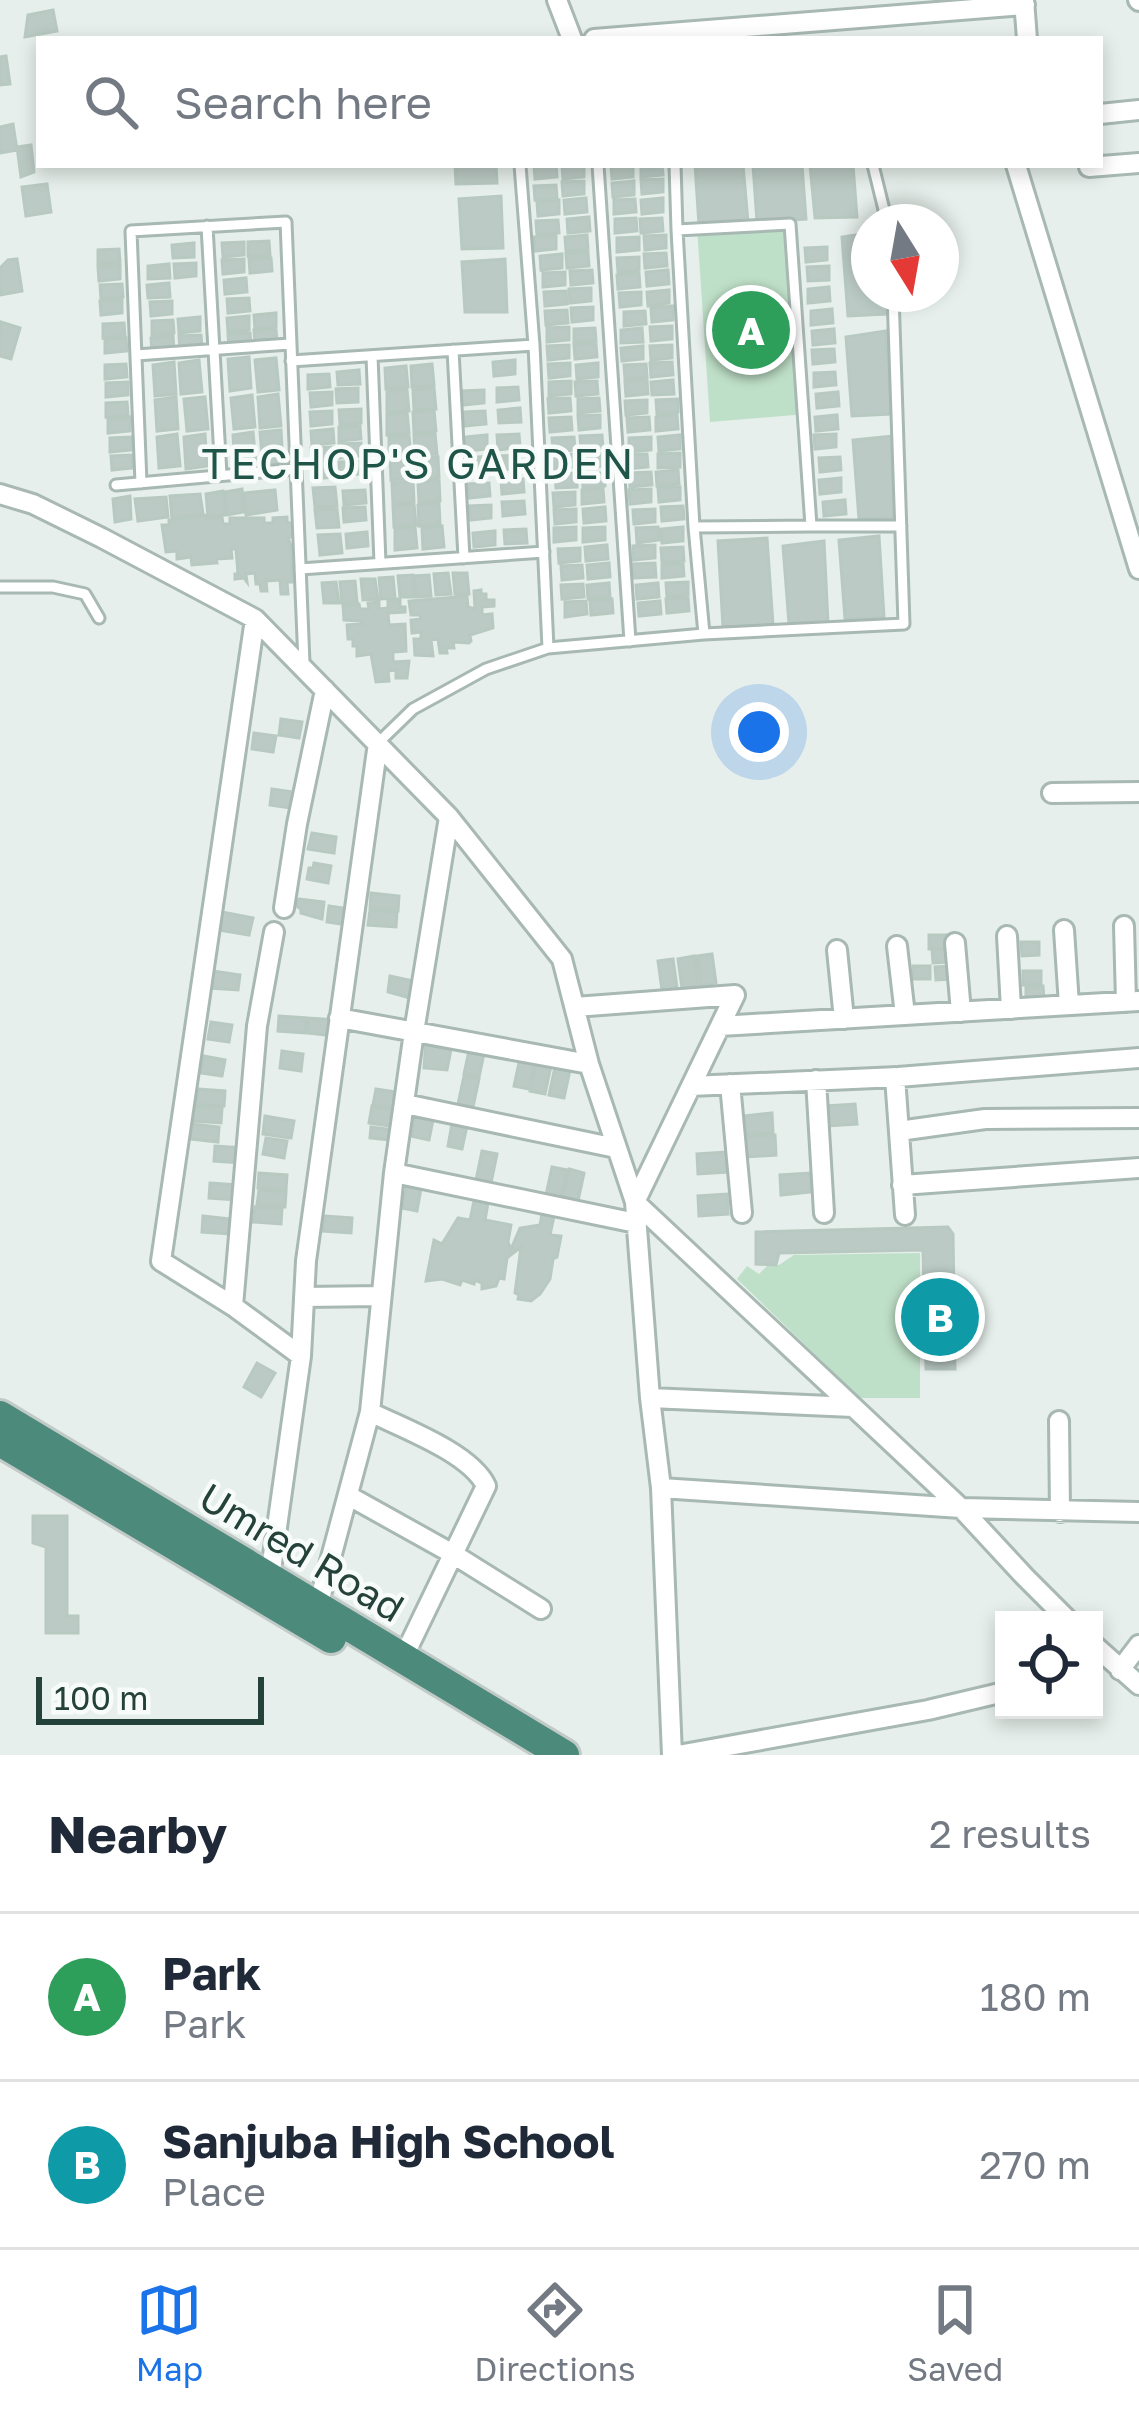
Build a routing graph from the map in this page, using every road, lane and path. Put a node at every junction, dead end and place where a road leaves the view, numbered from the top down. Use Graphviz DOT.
graph roads {
  1 [pos="557,0"];
  2 [pos="1025,2"];
  3 [pos="571,36"];
  4 [pos="629,36"];
  5 [pos="1027,36"];
  6 [pos="1139,110"];
  7 [pos="1103,114"];
  8 [pos="1139,164"];
  9 [pos="1103,166"];
  10 [pos="520,168"];
  11 [pos="598,168"];
  12 [pos="675,168"];
  13 [pos="875,168"];
  14 [pos="1017,168"];
  15 [pos="883,204"];
  16 [pos="207,226"];
  17 [pos="677,230"];
  18 [pos="894,312"];
  19 [pos="290,344"];
  20 [pos="534,345"];
  21 [pos="214,350"];
  22 [pos="453,350"];
  23 [pos="136,355"];
  24 [pos="372,356"];
  25 [pos="291,361"];
  26 [pos="295,469"];
  27 [pos="221,475"];
  28 [pos="141,482"];
  29 [pos="116,485"];
  30 [pos="0,494"];
  31 [pos="811,526"];
  32 [pos="901,526"];
  33 [pos="694,527"];
  34 [pos="544,552"];
  35 [pos="464,558"];
  36 [pos="380,563"];
  37 [pos="300,569"];
  38 [pos="1139,569"];
  39 [pos="0,587"];
  40 [pos="99,618"];
  41 [pos="255,619"];
  42 [pos="704,634"];
  43 [pos="630,641"];
  44 [pos="548,648"];
  45 [pos="304,668"];
  46 [pos="325,690"];
  47 [pos="378,743"];
  48 [pos="1139,792"];
  49 [pos="1052,793"];
  50 [pos="449,817"];
  51 [pos="284,908"];
  52 [pos="1124,926"];
  53 [pos="1064,931"];
  54 [pos="274,932"];
  55 [pos="1007,936"];
  56 [pos="955,943"];
  57 [pos="897,946"];
  58 [pos="837,950"];
  59 [pos="1132,1001"];
  60 [pos="1069,1005"];
  61 [pos="574,1007"];
  62 [pos="1011,1009"];
  63 [pos="961,1012"];
  64 [pos="904,1015"];
  65 [pos="339,1018"];
  66 [pos="844,1019"];
  67 [pos="720,1026"];
  68 [pos="413,1032"];
  69 [pos="1139,1058"];
  70 [pos="589,1064"];
  71 [pos="895,1077"];
  72 [pos="816,1080"];
  73 [pos="730,1084"];
  74 [pos="691,1086"];
  75 [pos="405,1104"];
  76 [pos="1139,1118"];
  77 [pos="898,1131"];
  78 [pos="616,1148"];
  79 [pos="1139,1168"];
  80 [pos="394,1173"];
  81 [pos="902,1185"];
  82 [pos="634,1202"];
  83 [pos="824,1213"];
  84 [pos="742,1214"];
  85 [pos="905,1215"];
  86 [pos="636,1222"];
  87 [pos="380,1296"];
  88 [pos="304,1298"];
  89 [pos="233,1306"];
  90 [pos="301,1356"];
  91 [pos="650,1398"];
  92 [pos="854,1407"];
  93 [pos="370,1412"];
  94 [pos="0,1416"];
  95 [pos="1059,1421"];
  96 [pos="0,1441"];
  97 [pos="662,1488"];
  98 [pos="349,1496"];
  99 [pos="961,1508"];
  100 [pos="1060,1511"];
  101 [pos="1139,1512"];
  102 [pos="453,1554"];
  103 [pos="270,1577"];
  104 [pos="318,1606"];
  105 [pos="541,1609"];
  106 [pos="1059,1611"];
  107 [pos="1139,1645"];
  108 [pos="1103,1654"];
  109 [pos="403,1658"];
  110 [pos="1120,1670"];
  111 [pos="1139,1685"];
  112 [pos="995,1695"];
  113 [pos="526,1755"];
  114 [pos="564,1755"];
  115 [pos="675,1755"];
  1 -- 3 [label="street"];
  2 -- 4 [label="street"];
  2 -- 5 [label="street"];
  6 -- 7 [label="street"];
  8 -- 9 [label="street"];
  10 -- 20 [label="lane"];
  11 -- 43 [label="lane"];
  12 -- 17 [label="lane"];
  13 -- 15 [label="lane"];
  14 -- 38 [label="street"];
  16 -- 19 [label="lane"];
  16 -- 21 [label="lane"];
  16 -- 23 [label="lane"];
  17 -- 31 [label="lane"];
  17 -- 33 [label="lane"];
  18 -- 32 [label="lane"];
  19 -- 21 [label="lane"];
  19 -- 25 [label="lane"];
  20 -- 22 [label="lane"];
  20 -- 34 [label="lane"];
  21 -- 23 [label="lane"];
  21 -- 27 [label="lane"];
  22 -- 24 [label="lane"];
  22 -- 35 [label="lane"];
  23 -- 28 [label="lane"];
  24 -- 25 [label="lane"];
  24 -- 36 [label="lane"];
  25 -- 26 [label="lane"];
  26 -- 27 [label="lane"];
  26 -- 37 [label="lane"];
  27 -- 28 [label="lane"];
  28 -- 29 [label="lane"];
  30 -- 41 [label="street"];
  31 -- 32 [label="lane"];
  31 -- 33 [label="lane"];
  32 -- 42 [label="lane"];
  33 -- 42 [label="lane"];
  34 -- 35 [label="lane"];
  34 -- 44 [label="lane"];
  35 -- 36 [label="lane"];
  36 -- 37 [label="lane"];
  37 -- 45 [label="lane"];
  39 -- 40 [label="lane"];
  41 -- 45 [label="street"];
  41 -- 89 [label="street"];
  42 -- 43 [label="lane"];
  43 -- 44 [label="lane"];
  44 -- 47 [label="lane"];
  45 -- 46 [label="street"];
  46 -- 47 [label="street"];
  46 -- 51 [label="street"];
  47 -- 50 [label="street"];
  47 -- 65 [label="street"];
  48 -- 49 [label="street"];
  50 -- 61 [label="street"];
  50 -- 68 [label="street"];
  52 -- 59 [label="street"];
  53 -- 60 [label="street"];
  54 -- 89 [label="street"];
  55 -- 62 [label="street"];
  56 -- 63 [label="street"];
  57 -- 64 [label="street"];
  58 -- 66 [label="street"];
  59 -- 60 [label="street"];
  60 -- 62 [label="street"];
  61 -- 67 [label="street"];
  61 -- 70 [label="street"];
  62 -- 63 [label="street"];
  63 -- 64 [label="street"];
  64 -- 66 [label="street"];
  65 -- 68 [label="street"];
  65 -- 88 [label="street"];
  66 -- 67 [label="street"];
  67 -- 74 [label="street"];
  68 -- 70 [label="street"];
  68 -- 75 [label="street"];
  69 -- 71 [label="street"];
  70 -- 78 [label="street"];
  71 -- 72 [label="street"];
  71 -- 77 [label="street"];
  72 -- 73 [label="street"];
  72 -- 83 [label="street"];
  73 -- 74 [label="street"];
  73 -- 84 [label="street"];
  74 -- 82 [label="street"];
  75 -- 78 [label="street"];
  75 -- 80 [label="street"];
  76 -- 77 [label="street"];
  77 -- 81 [label="street"];
  78 -- 82 [label="street"];
  79 -- 81 [label="street"];
  80 -- 86 [label="street"];
  80 -- 87 [label="street"];
  81 -- 85 [label="street"];
  82 -- 86 [label="street"];
  82 -- 92 [label="street"];
  86 -- 91 [label="street"];
  87 -- 88 [label="street"];
  87 -- 93 [label="street"];
  88 -- 90 [label="street"];
  89 -- 90 [label="street"];
  90 -- 103 [label="street"];
  91 -- 92 [label="street"];
  91 -- 97 [label="street"];
  92 -- 99 [label="street"];
  93 -- 98 [label="street"];
  93 -- 102 [label="street"];
  94 -- 103 [label="highway, Umred Road"];
  95 -- 100 [label="street"];
  96 -- 113 [label="highway"];
  97 -- 99 [label="street"];
  97 -- 115 [label="street"];
  98 -- 102 [label="street"];
  98 -- 104 [label="street"];
  99 -- 100 [label="street"];
  99 -- 106 [label="street"];
  100 -- 101 [label="street"];
  102 -- 105 [label="street"];
  102 -- 109 [label="street"];
  103 -- 104 [label="highway, Umred Road"];
  104 -- 109 [label="highway, Umred Road"];
  107 -- 110 [label="street"];
  108 -- 110 [label="street"];
  109 -- 114 [label="highway, Umred Road"];
  110 -- 111 [label="street"];
  112 -- 115 [label="street"];
}
